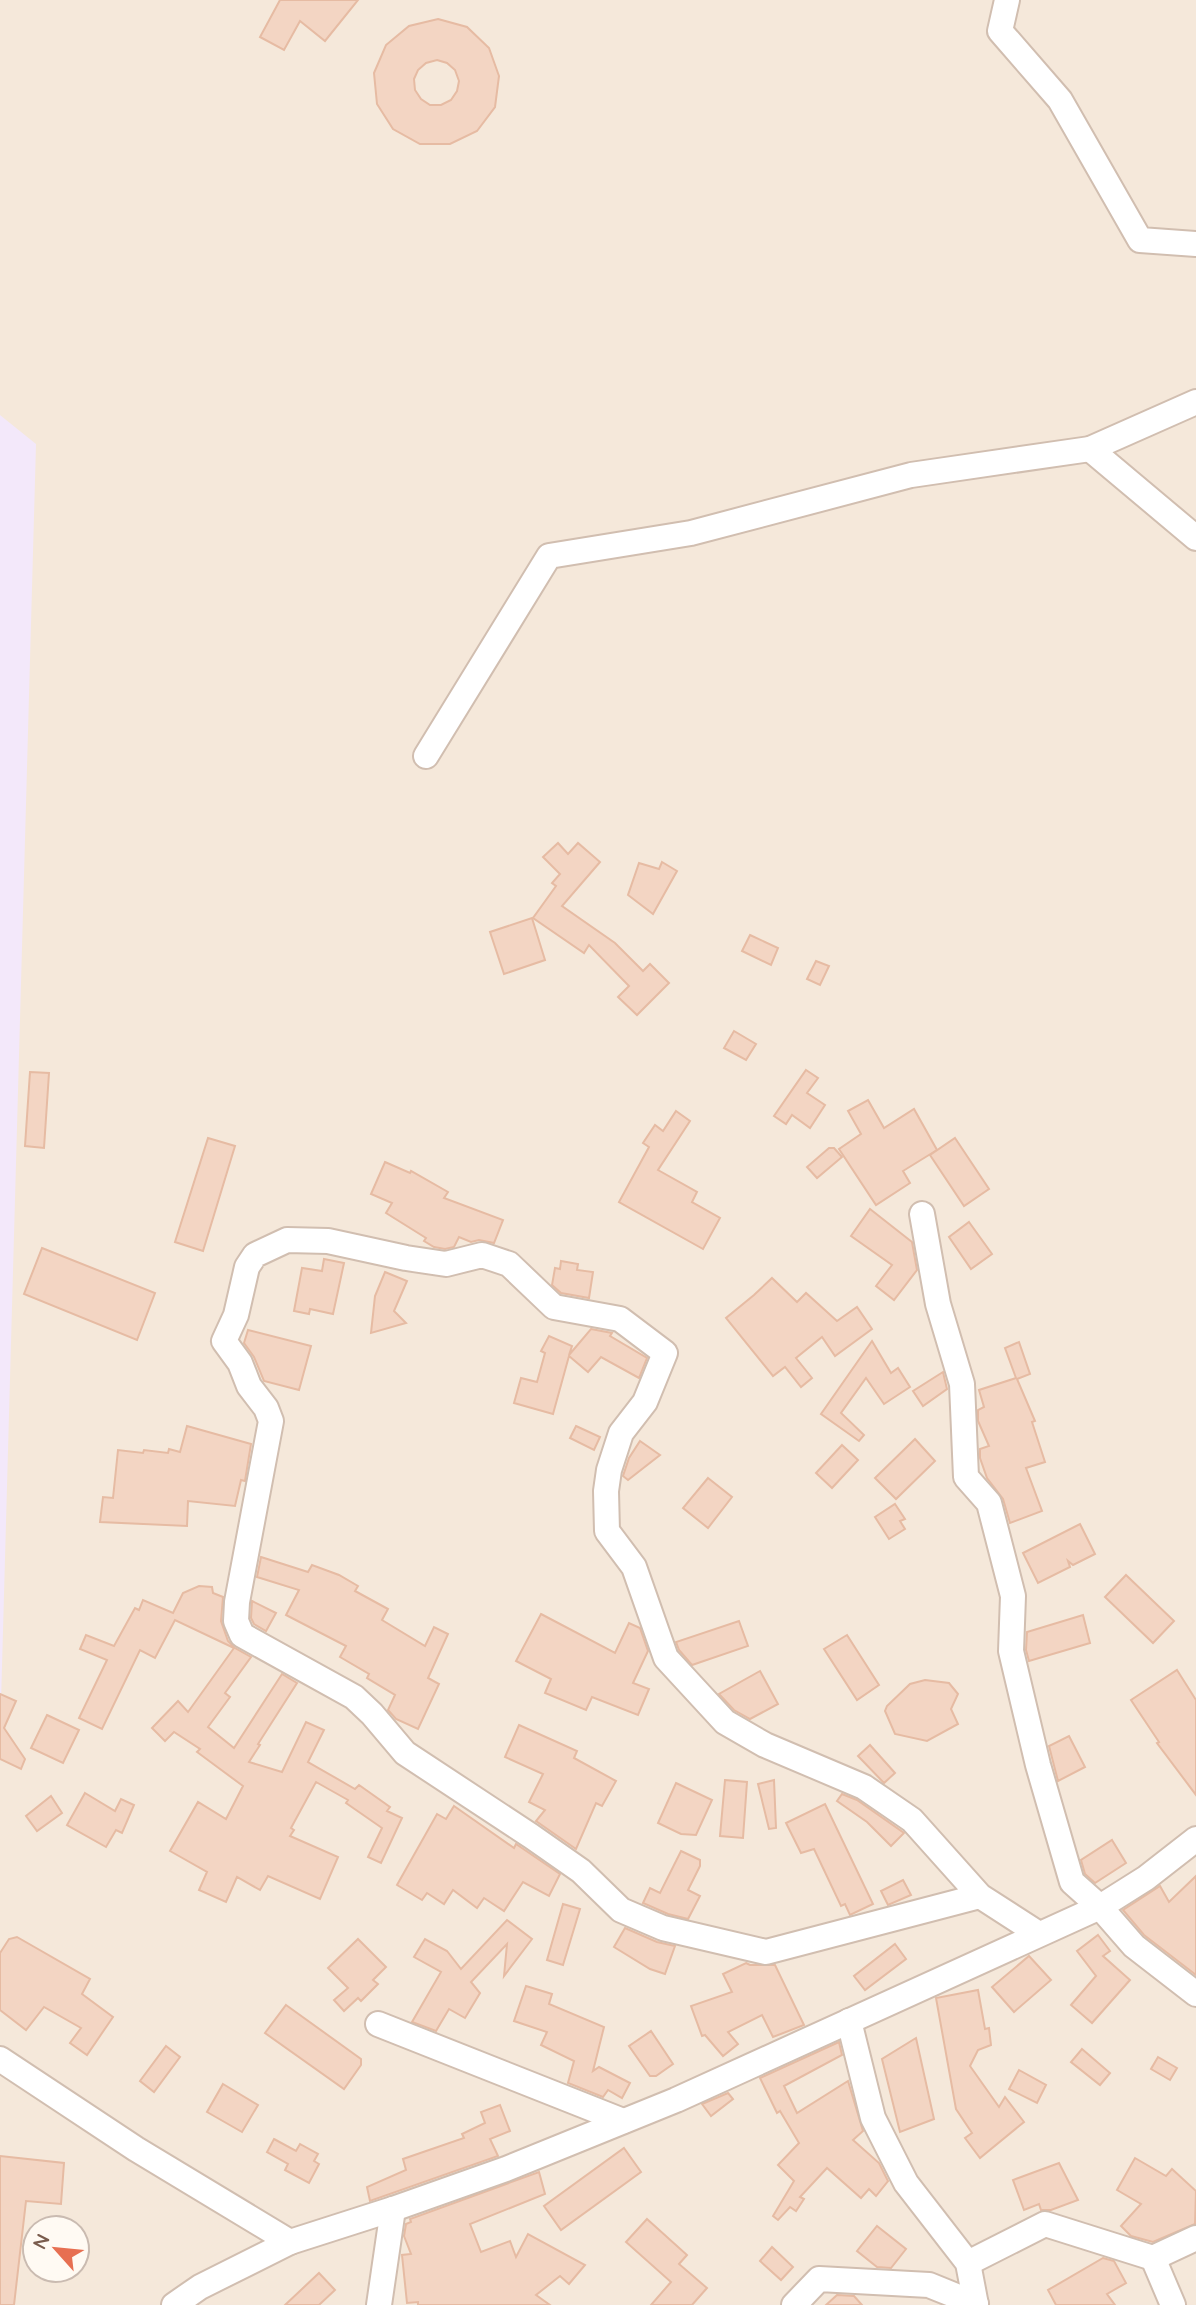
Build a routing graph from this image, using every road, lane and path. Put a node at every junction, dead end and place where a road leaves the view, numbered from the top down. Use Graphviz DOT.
graph roads {
  1 [pos="1007,0"];
  2 [pos="1196,244"];
  3 [pos="1196,402"];
  4 [pos="1090,449"];
  5 [pos="1196,538"];
  6 [pos="426,756"];
  7 [pos="922,1214"];
  8 [pos="1196,1839"];
  9 [pos="980,1896"];
  10 [pos="1100,1907"];
  11 [pos="1039,1934"];
  12 [pos="1196,1994"];
  13 [pos="849,2021"];
  14 [pos="378,2024"];
  15 [pos="0,2059"];
  16 [pos="624,2122"];
  17 [pos="394,2210"];
  18 [pos="1196,2238"];
  19 [pos="290,2242"];
  20 [pos="1153,2258"];
  21 [pos="968,2263"];
  22 [pos="976,2304"];
  23 [pos="174,2305"];
  24 [pos="379,2305"];
  25 [pos="794,2305"];
  26 [pos="1173,2305"];
  1 -- 2 [label="street"];
  3 -- 4 [label="street"];
  4 -- 5 [label="street"];
  4 -- 6 [label="street"];
  7 -- 10 [label="street"];
  8 -- 10 [label="street"];
  9 -- 9 [label="street"];
  9 -- 11 [label="street"];
  10 -- 11 [label="street"];
  10 -- 12 [label="street"];
  11 -- 13 [label="street"];
  13 -- 16 [label="street"];
  13 -- 21 [label="street"];
  14 -- 16 [label="street"];
  15 -- 19 [label="street"];
  16 -- 17 [label="street"];
  17 -- 19 [label="street"];
  17 -- 24 [label="street"];
  18 -- 20 [label="street"];
  19 -- 23 [label="street"];
  20 -- 21 [label="street"];
  20 -- 26 [label="street"];
  21 -- 22 [label="street"];
  22 -- 25 [label="street"];
}
